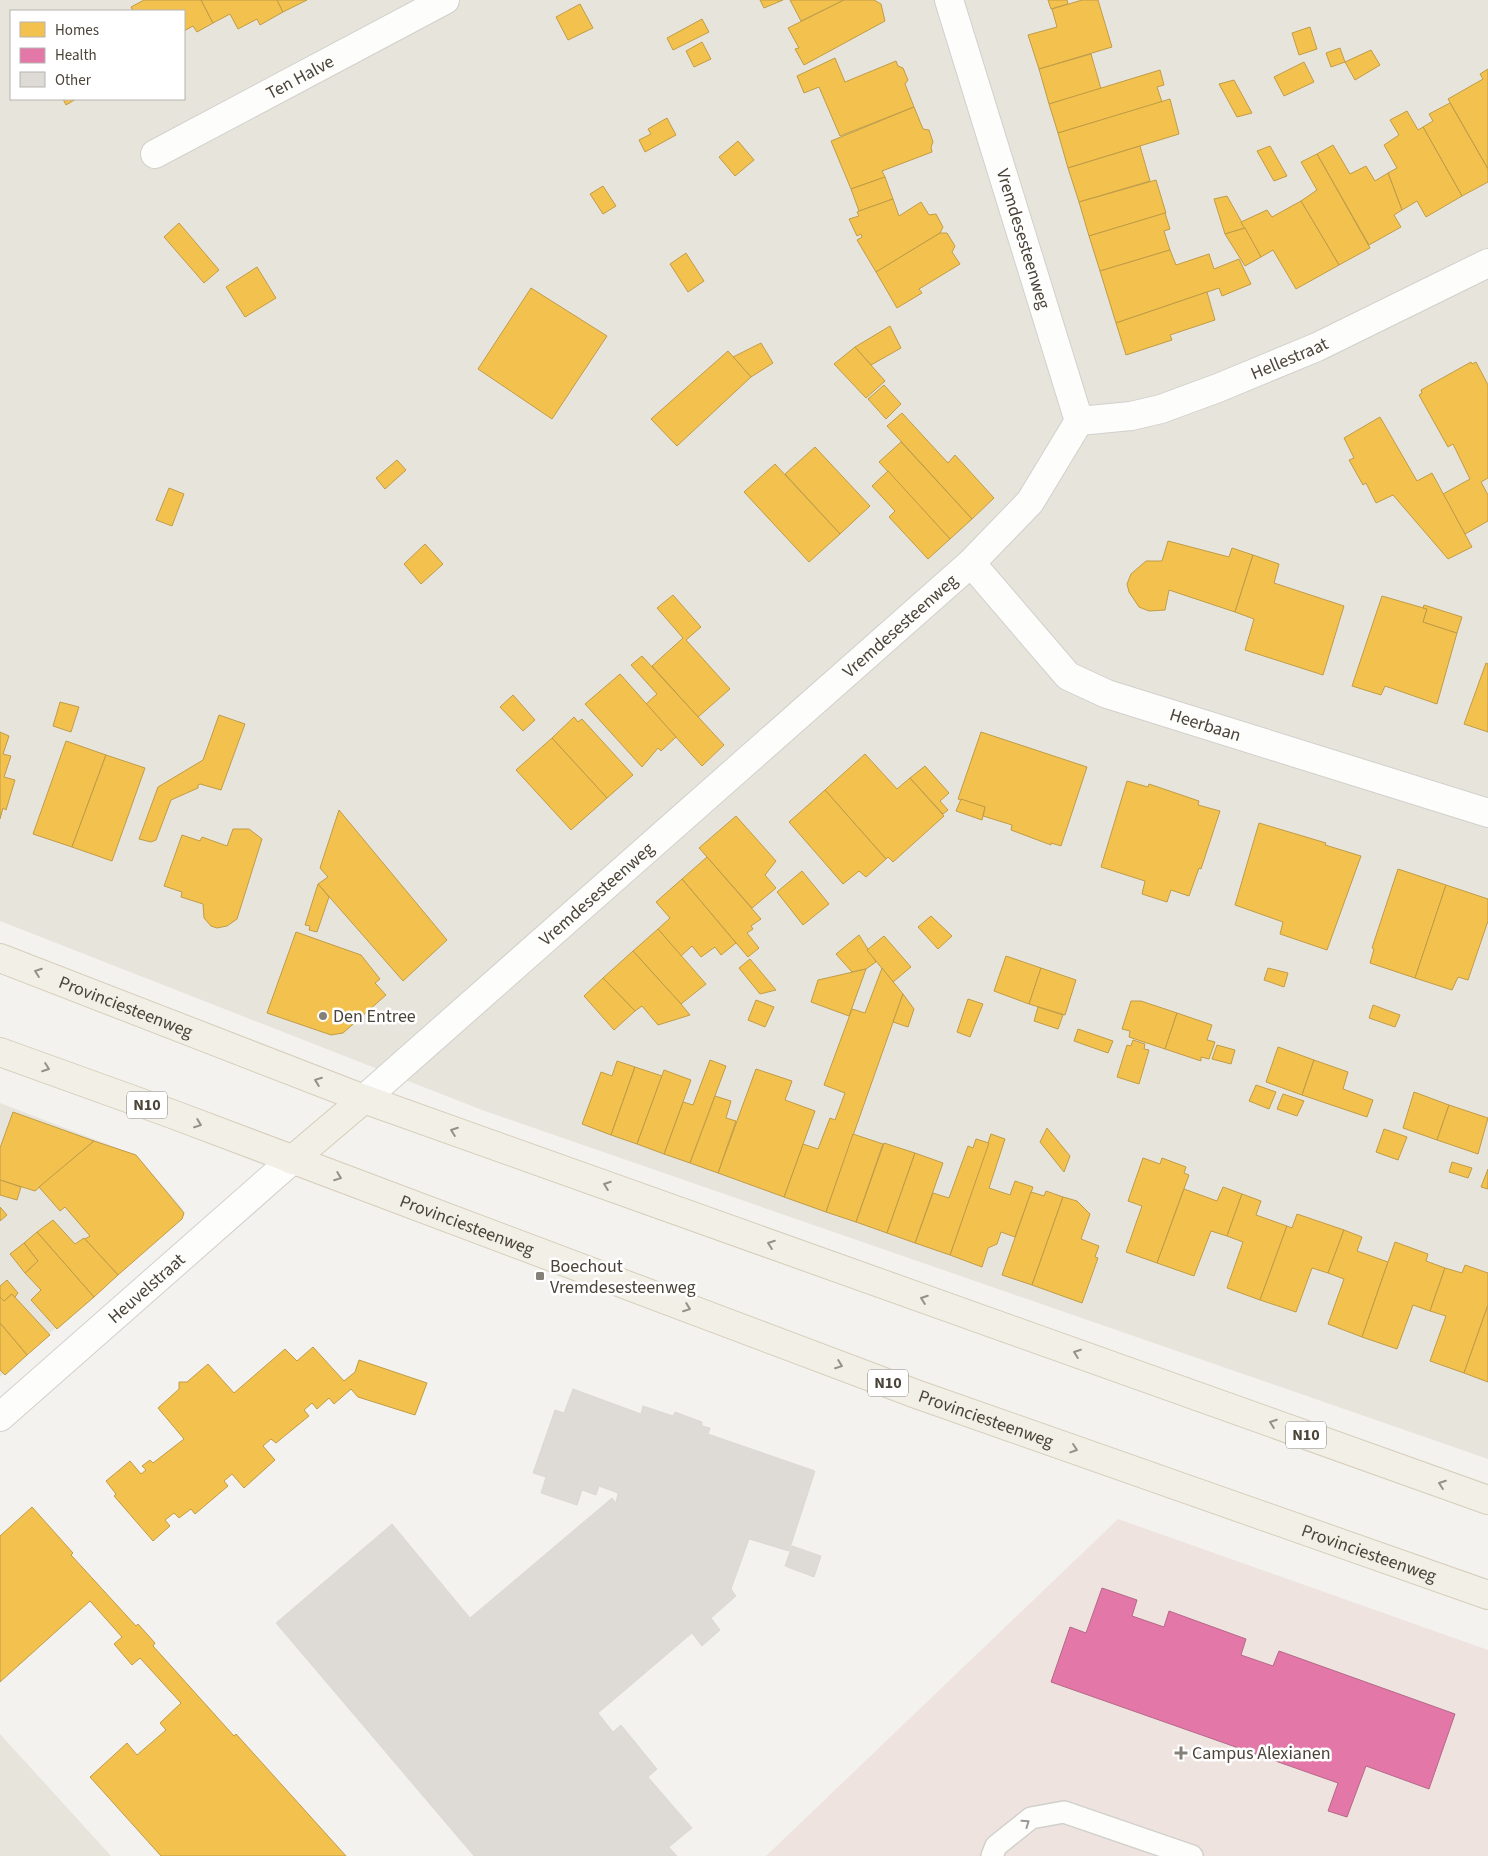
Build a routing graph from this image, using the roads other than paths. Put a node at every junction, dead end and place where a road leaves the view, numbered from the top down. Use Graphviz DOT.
graph roads {
  1 [pos="444,0"];
  2 [pos="949,0"];
  3 [pos="155,154"];
  4 [pos="1488,263"];
  5 [pos="1079,421"];
  6 [pos="971,563"];
  7 [pos="1488,813"];
  8 [pos="0,958"];
  9 [pos="0,1052"];
  10 [pos="364,1099"];
  11 [pos="292,1160"];
  12 [pos="0,1417"];
  13 [pos="1488,1500"];
  14 [pos="1488,1595"];
  15 [pos="992,1856"];
  16 [pos="1192,1856"];
  1 -- 3 [label="street, Ten Halve"];
  2 -- 5 [label="street, Vremdesesteenweg"];
  4 -- 5 [label="street, Hellestraat"];
  5 -- 6 [label="street, Vremdesesteenweg"];
  6 -- 7 [label="street, Heerbaan"];
  6 -- 10 [label="street, Vremdesesteenweg"];
  10 -- 8 [label="main road, Provinciesteenweg / N10, one-way"];
  9 -- 11 [label="main road, Provinciesteenweg / N10, one-way"];
  10 -- 11 [label="main road"];
  13 -- 10 [label="main road, Provinciesteenweg / N10, one-way"];
  11 -- 12 [label="street, Heuvelstraat"];
  11 -- 14 [label="main road, Provinciesteenweg / N10, one-way"];
  15 -- 16 [label="lane, one-way"];
}
